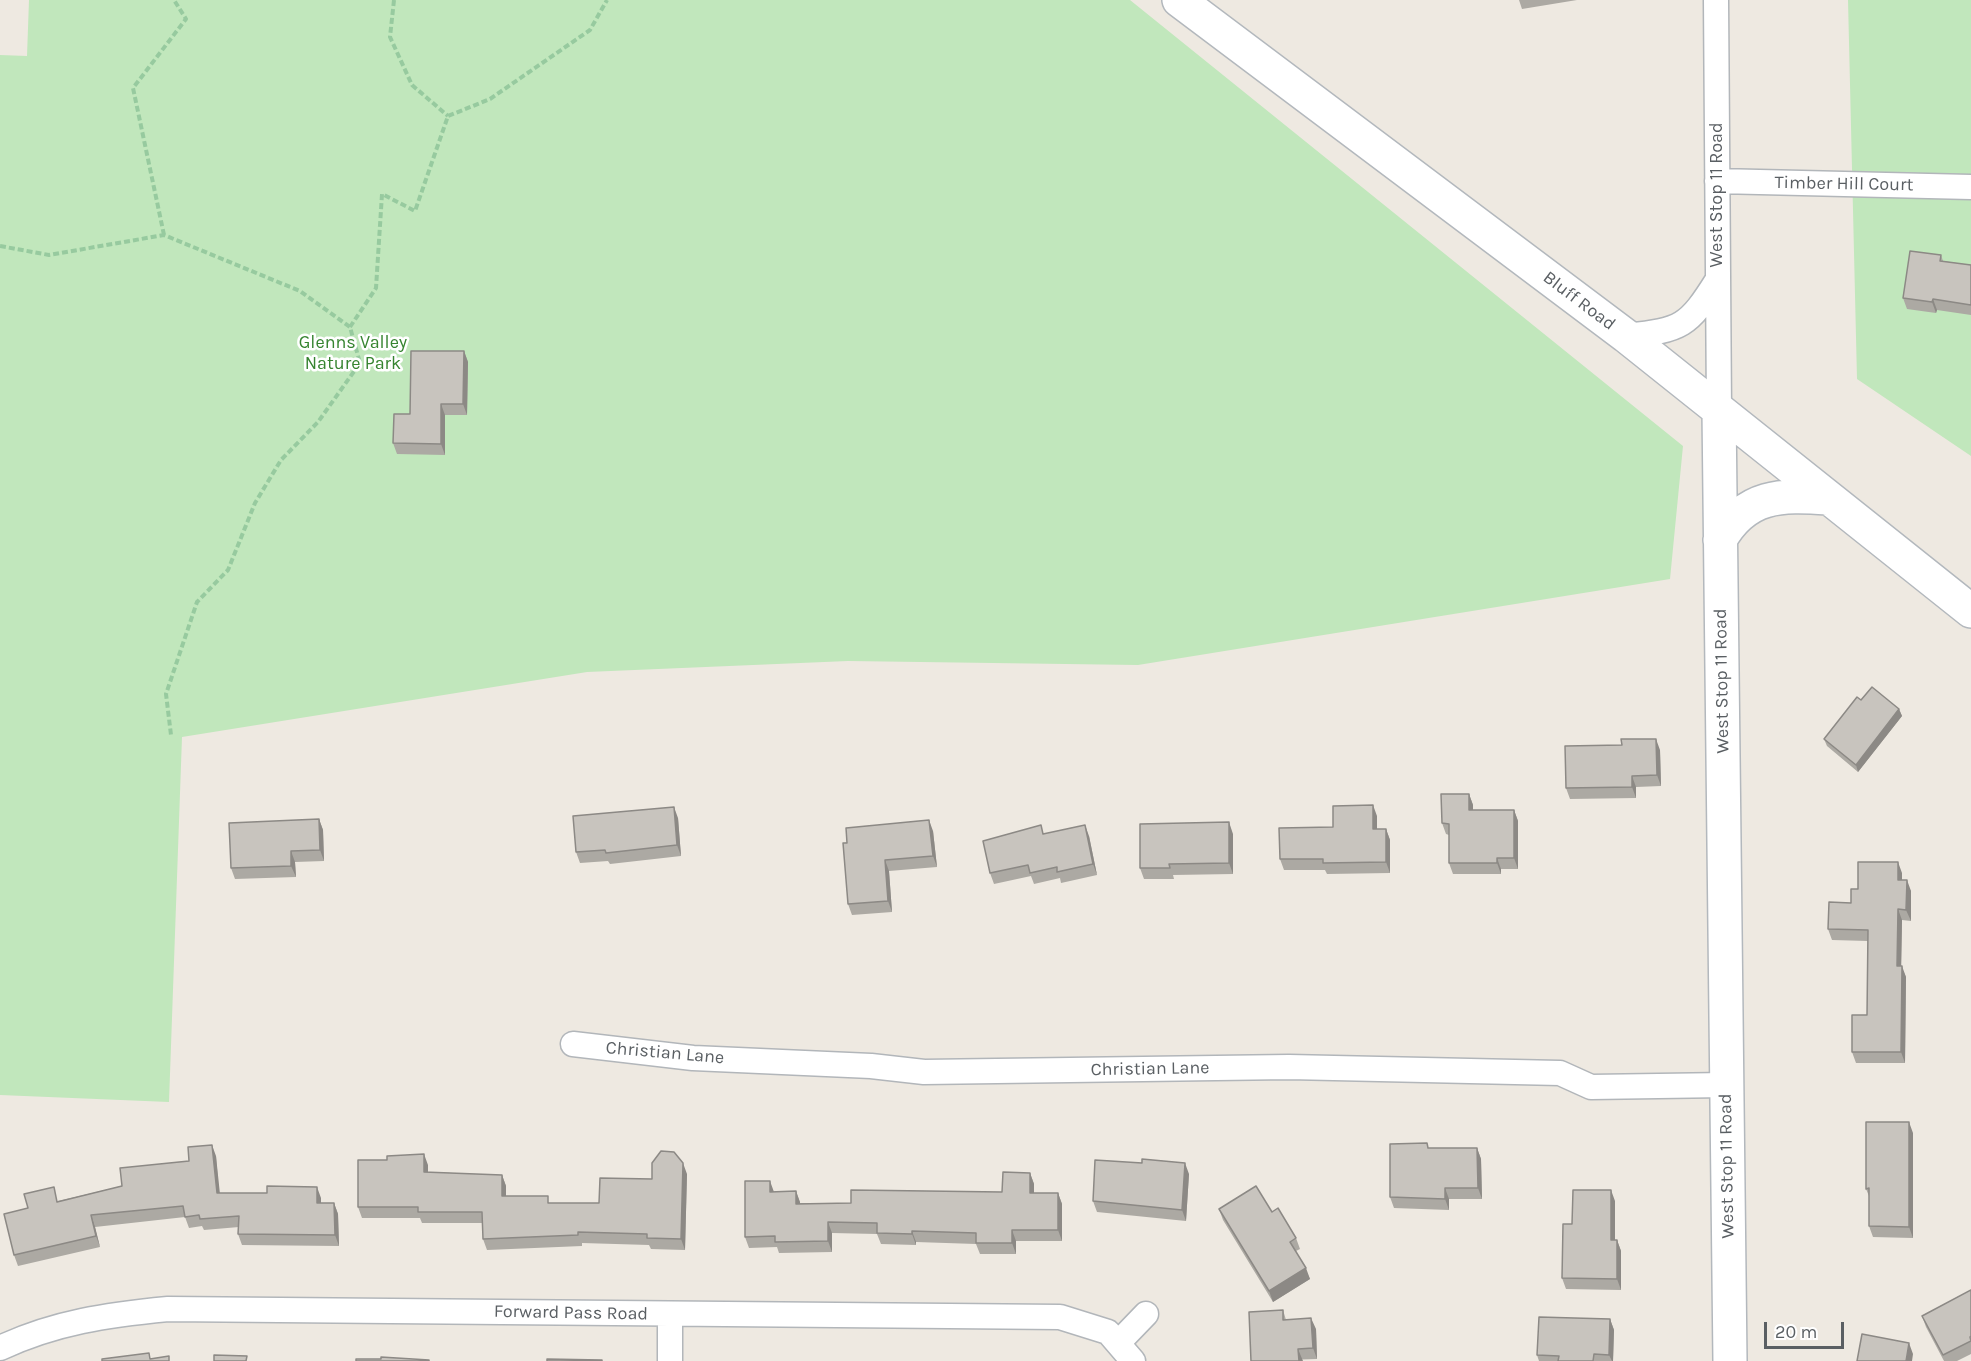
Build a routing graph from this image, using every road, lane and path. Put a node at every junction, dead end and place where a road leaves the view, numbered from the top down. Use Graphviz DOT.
graph roads {
  1 [pos="174,0"];
  2 [pos="394,0"];
  3 [pos="607,0"];
  4 [pos="1179,0"];
  5 [pos="1716,0"];
  6 [pos="448,116"];
  7 [pos="1717,181"];
  8 [pos="1971,187"];
  9 [pos="164,236"];
  10 [pos="0,246"];
  11 [pos="1718,279"];
  12 [pos="350,327"];
  13 [pos="1626,336"];
  14 [pos="1719,410"];
  15 [pos="1828,498"];
  16 [pos="1720,540"];
  17 [pos="1971,611"];
  18 [pos="171,735"];
  19 [pos="573,1044"];
  20 [pos="1726,1086"];
  21 [pos="670,1314"];
  22 [pos="1146,1314"];
  23 [pos="0,1348"];
  24 [pos="1126,1352"];
  25 [pos="670,1361"];
  26 [pos="1730,1361"];
  1 -- 9 [label="path"];
  2 -- 6 [label="path"];
  3 -- 6 [label="path"];
  4 -- 13 [label="main road, Bluff Road"];
  5 -- 7 [label="street, West Stop 11 Road"];
  6 -- 12 [label="path"];
  7 -- 8 [label="street, Timber Hill Court"];
  7 -- 11 [label="street, West Stop 11 Road"];
  9 -- 10 [label="path"];
  9 -- 12 [label="path"];
  11 -- 13 [label="street"];
  11 -- 14 [label="street, West Stop 11 Road"];
  12 -- 18 [label="path"];
  13 -- 14 [label="main road, Bluff Road"];
  14 -- 15 [label="main road, Bluff Road"];
  14 -- 16 [label="main road, West Stop 11 Road"];
  15 -- 16 [label="main road"];
  15 -- 17 [label="main road, Bluff Road"];
  16 -- 20 [label="main road, West Stop 11 Road"];
  19 -- 20 [label="street, Christian Lane"];
  20 -- 26 [label="main road, West Stop 11 Road"];
  21 -- 23 [label="street, Forward Pass Road"];
  21 -- 24 [label="street, Forward Pass Road"];
  21 -- 25 [label="street"];
  22 -- 24 [label="street"];
}
